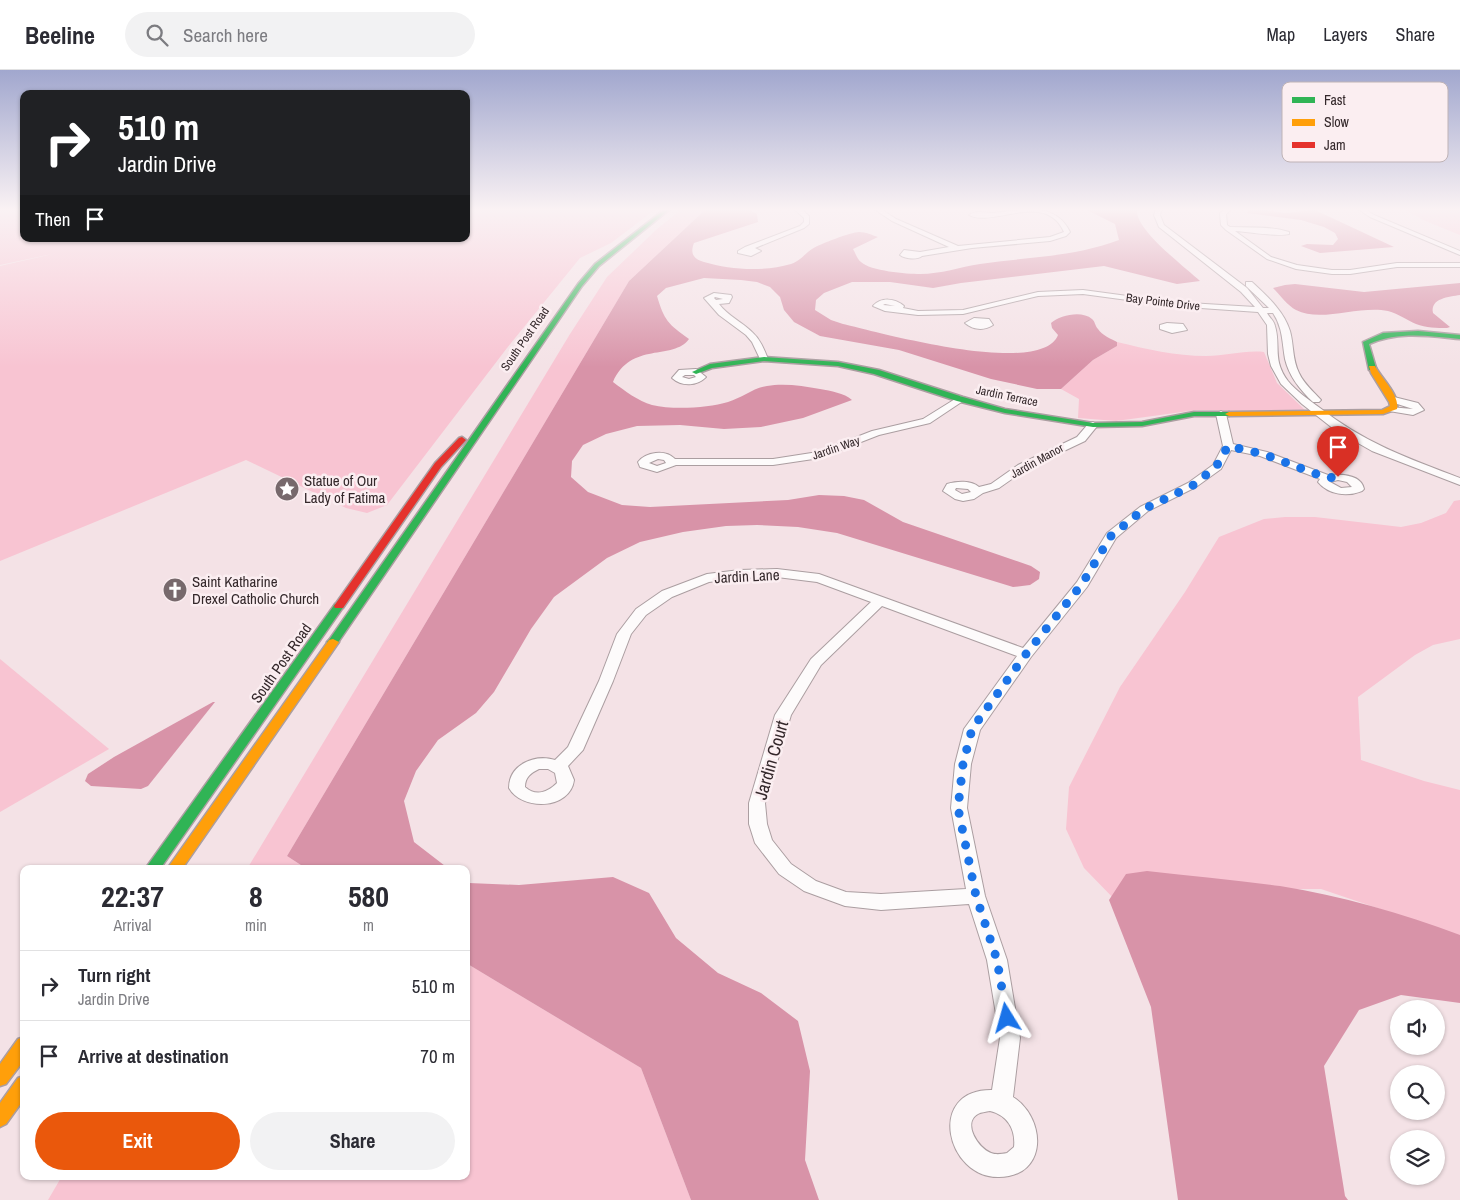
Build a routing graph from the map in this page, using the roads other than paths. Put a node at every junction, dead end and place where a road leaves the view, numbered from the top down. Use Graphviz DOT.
graph roads {
  1 [pos="601,262"];
  2 [pos="1207,262"];
  3 [pos="1220,262"];
  4 [pos="1278,262"];
  5 [pos="1460,264"];
  6 [pos="714,302"];
  7 [pos="897,309"];
  8 [pos="1261,310"];
  9 [pos="1276,311"];
  10 [pos="963,312"];
  11 [pos="974,320"];
  12 [pos="1460,337"];
  13 [pos="764,359"];
  14 [pos="696,372"];
  15 [pos="960,399"];
  16 [pos="495,407"];
  17 [pos="1221,414"];
  18 [pos="1319,414"];
  19 [pos="1334,414"];
  20 [pos="1093,426"];
  21 [pos="1228,446"];
  22 [pos="672,462"];
  23 [pos="1460,474"];
  24 [pos="1327,478"];
  25 [pos="1460,482"];
  26 [pos="977,491"];
  27 [pos="376,552"];
  28 [pos="395,553"];
  29 [pos="880,600"];
  30 [pos="1026,654"];
  31 [pos="558,766"];
  32 [pos="155,865"];
  33 [pos="177,865"];
  34 [pos="976,896"];
  35 [pos="20,1050"];
  36 [pos="0,1078"];
  37 [pos="20,1090"];
  38 [pos="1001,1103"];
  39 [pos="0,1118"];
  1 -- 16 [label="street, South Post Road"];
  2 -- 8 [label="street"];
  3 -- 9 [label="street"];
  4 -- 5 [label="street"];
  6 -- 13 [label="street"];
  7 -- 10 [label="street, Bay Pointe Drive"];
  8 -- 9 [label="street, Bay Pointe Drive"];
  8 -- 10 [label="street, Bay Pointe Drive"];
  8 -- 18 [label="street"];
  9 -- 19 [label="street"];
  10 -- 11 [label="street"];
  12 -- 19 [label="street, Jardin Terrace"];
  13 -- 14 [label="street, Jardin Terrace"];
  13 -- 15 [label="street, Jardin Terrace"];
  15 -- 20 [label="street, Jardin Terrace"];
  15 -- 22 [label="street, Jardin Way"];
  16 -- 27 [label="street, South Post Road"];
  16 -- 28 [label="street, South Post Road"];
  17 -- 18 [label="street, Jardin Terrace"];
  17 -- 20 [label="street, Jardin Terrace"];
  17 -- 21 [label="street"];
  18 -- 19 [label="street, Jardin Terrace"];
  18 -- 25 [label="street"];
  19 -- 23 [label="street"];
  20 -- 26 [label="street, Jardin Manor"];
  21 -- 24 [label="street"];
  21 -- 30 [label="street"];
  27 -- 28 [label="street"];
  27 -- 32 [label="street, South Post Road"];
  28 -- 33 [label="street, South Post Road"];
  29 -- 30 [label="street, Jardin Lane"];
  29 -- 31 [label="street, Jardin Lane"];
  29 -- 34 [label="street, Jardin Court"];
  30 -- 34 [label="street"];
  34 -- 38 [label="street"];
  35 -- 36 [label="street"];
  37 -- 39 [label="street"];
}
